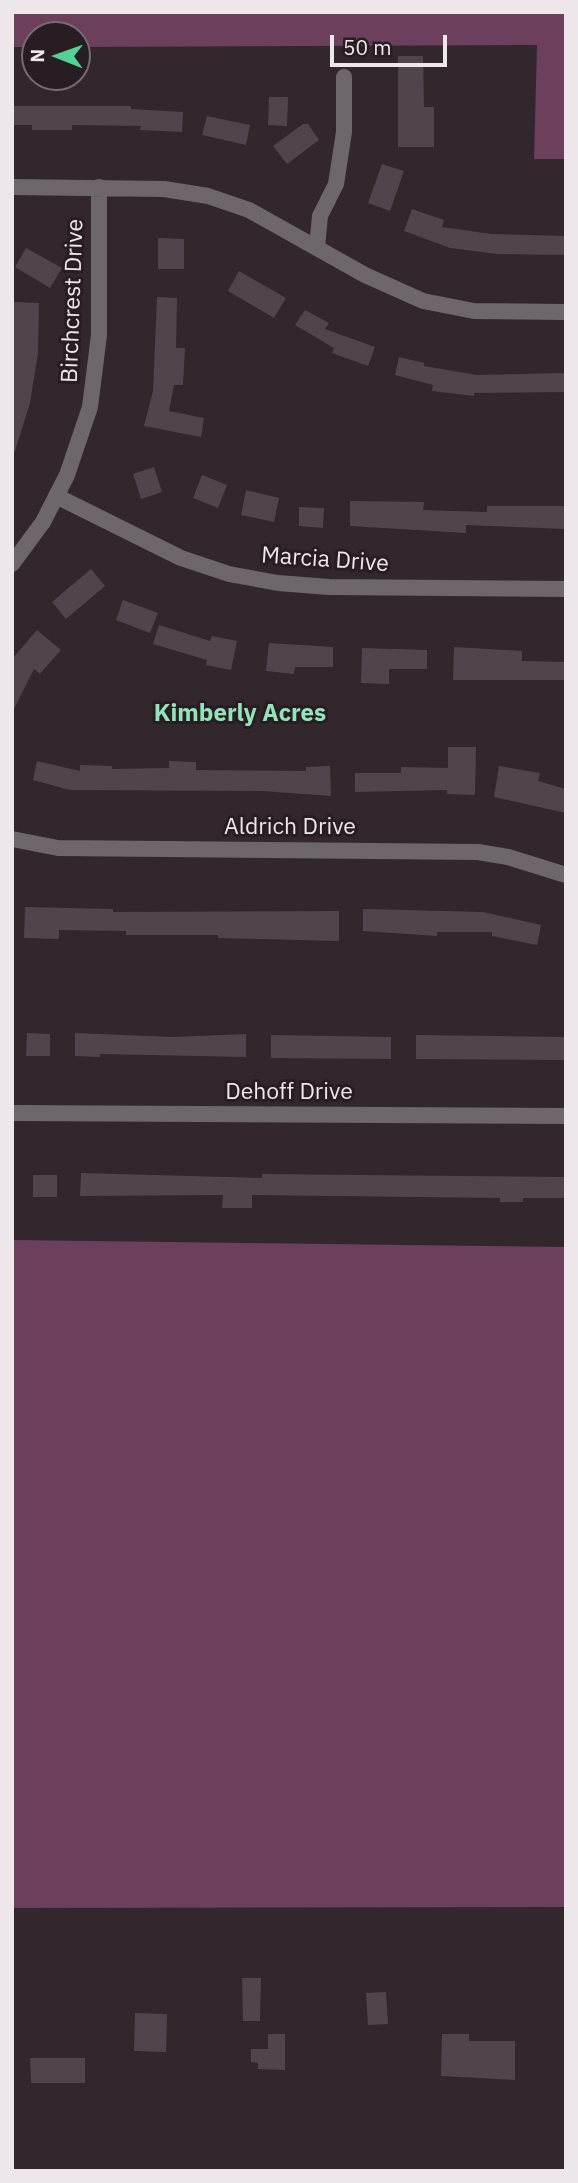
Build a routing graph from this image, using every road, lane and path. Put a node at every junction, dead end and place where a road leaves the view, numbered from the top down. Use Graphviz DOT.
graph roads {
  1 [pos="344,77"];
  2 [pos="12,187"];
  3 [pos="99,187"];
  4 [pos="317,247"];
  5 [pos="566,312"];
  6 [pos="56,496"];
  7 [pos="12,564"];
  8 [pos="566,589"];
  9 [pos="12,839"];
  10 [pos="566,875"];
  11 [pos="12,1112"];
  12 [pos="566,1116"];
  1 -- 4 [label="street"];
  2 -- 3 [label="street"];
  3 -- 4 [label="street"];
  3 -- 6 [label="street, Birchcrest Drive"];
  4 -- 5 [label="street"];
  6 -- 7 [label="street, Birchcrest Drive"];
  6 -- 8 [label="street, Marcia Drive"];
  9 -- 10 [label="street, Aldrich Drive"];
  11 -- 12 [label="street, Dehoff Drive"];
}
